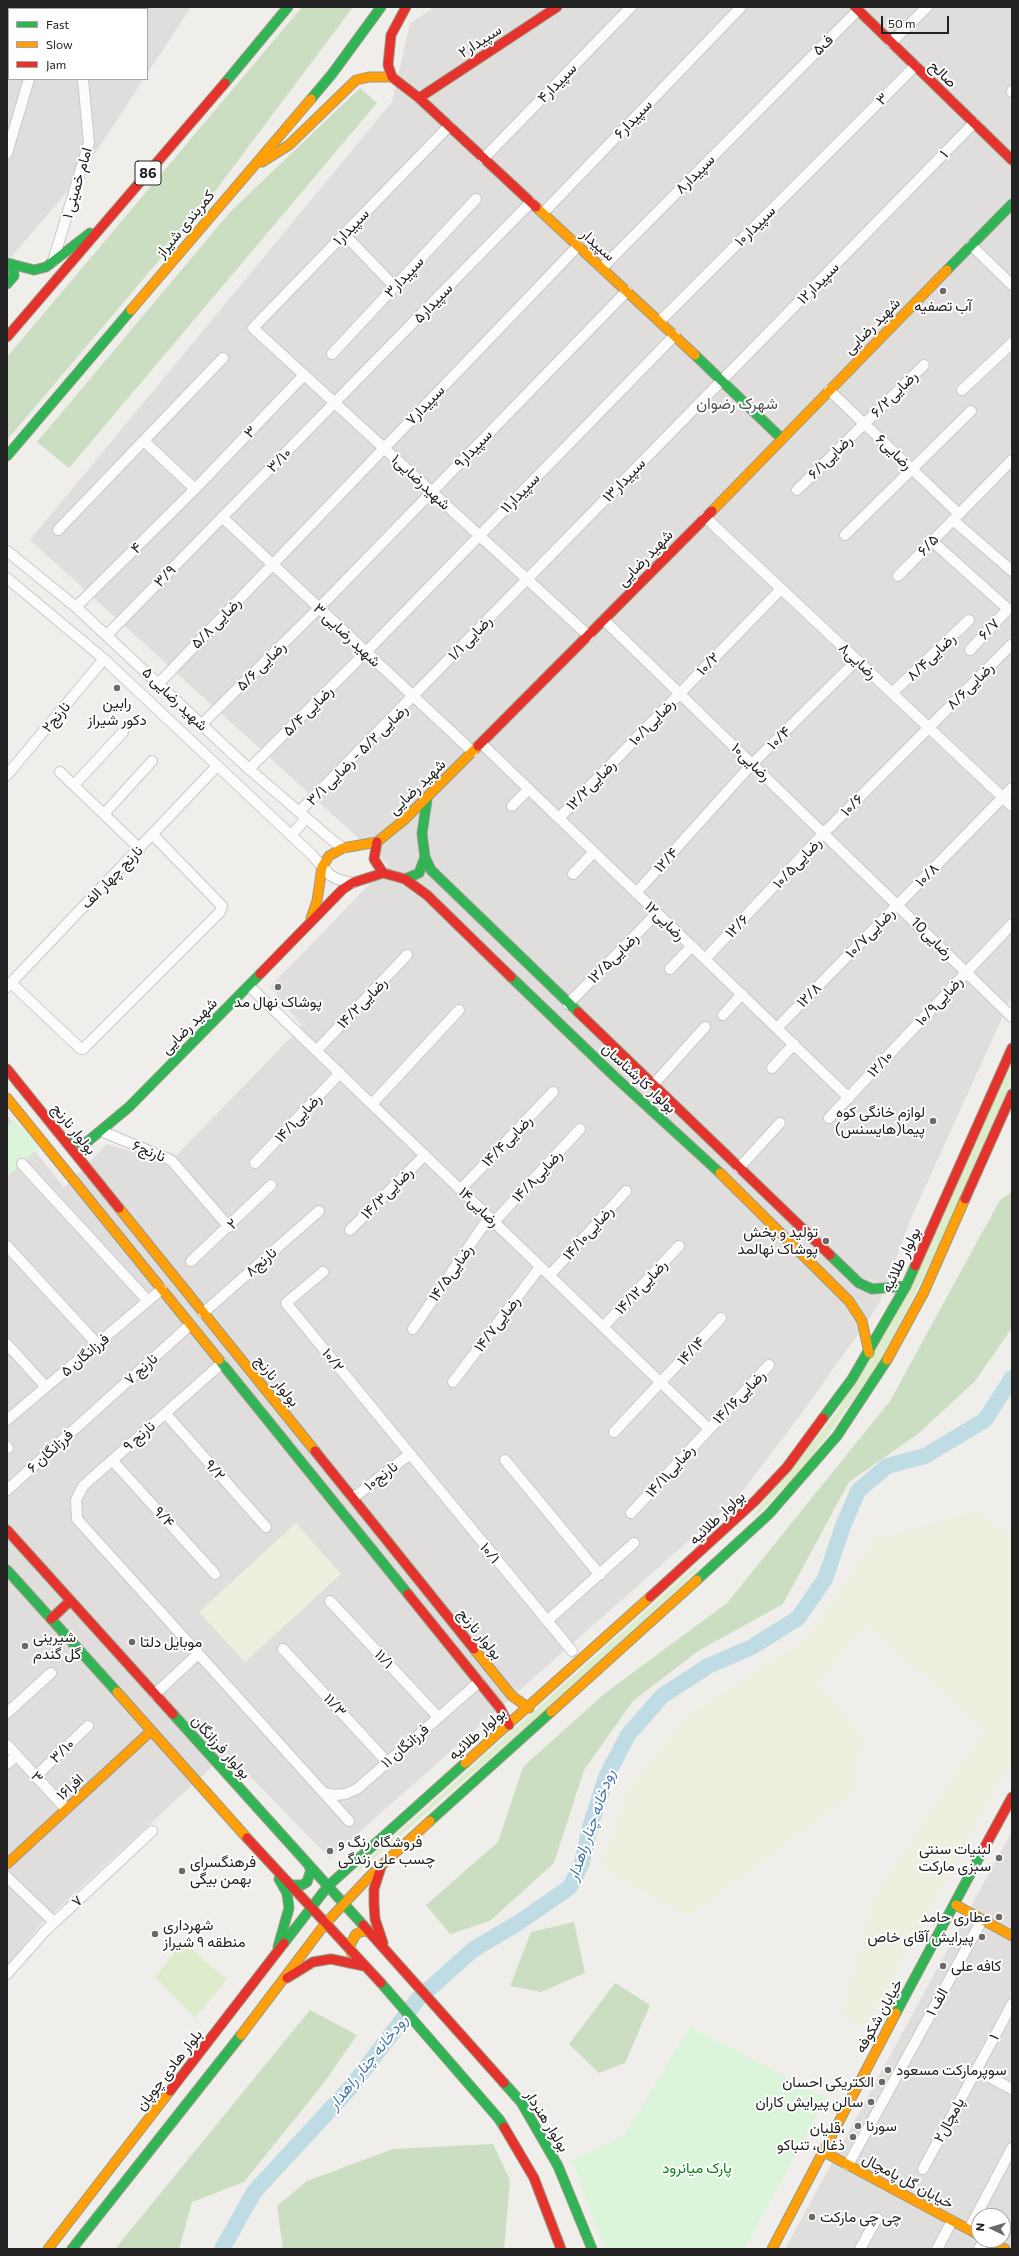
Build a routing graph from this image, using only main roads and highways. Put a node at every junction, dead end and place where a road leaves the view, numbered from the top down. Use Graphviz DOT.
graph roads {
  1 [pos="288,7"];
  2 [pos="381,7"];
  3 [pos="406,7"];
  4 [pos="557,7"];
  5 [pos="856,8"];
  6 [pos="392,77"];
  7 [pos="419,98"];
  8 [pos="1012,160"];
  9 [pos="249,170"];
  10 [pos="1012,204"];
  11 [pos="109,218"];
  12 [pos="9,264"];
  13 [pos="7,284"];
  14 [pos="7,337"];
  15 [pos="781,438"];
  16 [pos="7,456"];
  17 [pos="427,799"];
  18 [pos="404,820"];
  19 [pos="422,834"];
  20 [pos="377,842"];
  21 [pos="424,857"];
  22 [pos="383,873"];
  23 [pos="405,879"];
  24 [pos="441,880"];
  25 [pos="427,895"];
  26 [pos="310,920"];
  27 [pos="1012,1048"];
  28 [pos="7,1069"];
  29 [pos="1012,1094"];
  30 [pos="7,1098"];
  31 [pos="68,1143"];
  32 [pos="860,1284"];
  33 [pos="906,1286"];
  34 [pos="850,1303"];
  35 [pos="868,1353"];
  36 [pos="287,1415"];
  37 [pos="273,1426"];
  38 [pos="7,1530"];
  39 [pos="701,1552"];
  40 [pos="713,1567"];
  41 [pos="7,1570"];
  42 [pos="70,1601"];
  43 [pos="51,1619"];
  44 [pos="512,1696"];
  45 [pos="500,1708"];
  46 [pos="528,1708"];
  47 [pos="509,1725"];
  48 [pos="151,1731"];
  49 [pos="1012,1798"];
  50 [pos="355,1860"];
  51 [pos="270,1863"];
  52 [pos="7,1864"];
  53 [pos="308,1864"];
  54 [pos="381,1867"];
  55 [pos="370,1876"];
  56 [pos="290,1885"];
  57 [pos="328,1886"];
  58 [pos="344,1903"];
  59 [pos="956,1905"];
  60 [pos="310,1907"];
  61 [pos="325,1924"];
  62 [pos="370,1932"];
  63 [pos="292,1933"];
  64 [pos="1012,1936"];
  65 [pos="307,1948"];
  66 [pos="386,1949"];
  67 [pos="351,1952"];
  68 [pos="274,1956"];
  69 [pos="364,1966"];
  70 [pos="286,1978"];
  71 [pos="415,1981"];
  72 [pos="824,2152"];
  73 [pos="971,2230"];
  74 [pos="62,2232"];
  75 [pos="74,2246"];
  76 [pos="48,2249"];
  77 [pos="561,2249"];
  78 [pos="592,2249"];
  79 [pos="772,2249"];
  1 -- 11 [label="main road, 86"];
  2 -- 9 [label="main road, کمربندی شیراز"];
  3 -- 6 [label="main road"];
  4 -- 7 [label="main road, سپیدار۲"];
  5 -- 8 [label="main road, صالح"];
  6 -- 7 [label="main road, سپیدار"];
  6 -- 9 [label="main road"];
  7 -- 15 [label="main road, سپیدار"];
  9 -- 16 [label="main road, کمربندی شیراز"];
  10 -- 15 [label="main road, شهید رضایی"];
  11 -- 12 [label="main road"];
  11 -- 14 [label="main road, 86"];
  12 -- 13 [label="main road"];
  15 -- 17 [label="main road, شهید رضایی"];
  17 -- 18 [label="main road, شهید رضایی"];
  17 -- 19 [label="main road, بولوار کارشناسان"];
  18 -- 19 [label="main road"];
  18 -- 20 [label="main road, شهید رضایی"];
  19 -- 21 [label="main road, بولوار کارشناسان"];
  20 -- 22 [label="main road"];
  20 -- 26 [label="main road, شهید رضایی"];
  21 -- 23 [label="main road"];
  21 -- 24 [label="main road, بولوار کارشناسان"];
  22 -- 23 [label="main road, بولوار کارشناسان"];
  22 -- 26 [label="main road, شهید رضایی"];
  23 -- 25 [label="main road, بولوار کارشناسان"];
  24 -- 25 [label="main road"];
  24 -- 32 [label="main road, بولوار کارشناسان"];
  25 -- 34 [label="main road, بولوار کارشناسان"];
  26 -- 31 [label="main road, شهید رضایی"];
  27 -- 33 [label="main road, بولوار طلائیه"];
  28 -- 31 [label="main road, بولوار نارنج"];
  29 -- 40 [label="main road"];
  30 -- 37 [label="main road, بولوار نارنج"];
  31 -- 36 [label="main road, بولوار نارنج"];
  32 -- 33 [label="main road"];
  32 -- 34 [label="main road"];
  33 -- 35 [label="main road, بولوار طلائیه"];
  34 -- 35 [label="main road, بولوار کارشناسان"];
  35 -- 39 [label="main road, بولوار طلائیه"];
  36 -- 37 [label="main road"];
  36 -- 44 [label="main road, بولوار نارنج"];
  37 -- 45 [label="main road, بولوار نارنج"];
  38 -- 42 [label="main road, بولوار فرزانگان"];
  39 -- 40 [label="main road"];
  39 -- 46 [label="main road, بولوار طلائیه"];
  40 -- 54 [label="main road"];
  41 -- 43 [label="main road"];
  42 -- 43 [label="main road"];
  42 -- 53 [label="main road, بولوار فرزانگان"];
  43 -- 48 [label="main road"];
  44 -- 45 [label="main road"];
  44 -- 46 [label="main road, بولوار نارنج"];
  45 -- 47 [label="main road, بولوار نارنج"];
  46 -- 47 [label="main road, بولوار طلائیه"];
  47 -- 50 [label="main road, بولوار طلائیه"];
  48 -- 51 [label="main road"];
  48 -- 52 [label="main road, ۱۶افرا"];
  49 -- 59 [label="main road, خیابان شکوفه"];
  50 -- 55 [label="main road"];
  50 -- 57 [label="main road, بولوار طلائیه"];
  51 -- 56 [label="main road"];
  51 -- 68 [label="main road"];
  53 -- 56 [label="main road"];
  53 -- 57 [label="main road, بولوار فرزانگان"];
  54 -- 55 [label="main road"];
  54 -- 66 [label="main road"];
  55 -- 58 [label="main road"];
  56 -- 60 [label="main road"];
  57 -- 58 [label="main road, بولوار فرزانگان"];
  57 -- 60 [label="main road, بولوار طلائیه"];
  58 -- 61 [label="main road"];
  58 -- 62 [label="main road, بولوار فرزانگان"];
  59 -- 64 [label="main road"];
  59 -- 72 [label="main road, خیابان شکوفه"];
  60 -- 61 [label="main road"];
  60 -- 63 [label="main road, بلوار هادی چوپان"];
  61 -- 65 [label="main road"];
  61 -- 67 [label="main road"];
  62 -- 66 [label="main road, بولوار فرزانگان"];
  62 -- 67 [label="main road"];
  63 -- 65 [label="main road"];
  63 -- 68 [label="main road, بلوار هادی چوپان"];
  65 -- 70 [label="main road"];
  66 -- 71 [label="main road, بولوار فرزانگان"];
  67 -- 69 [label="main road"];
  68 -- 74 [label="main road, بلوار هادی چوپان"];
  69 -- 70 [label="main road"];
  69 -- 77 [label="main road"];
  70 -- 75 [label="main road"];
  71 -- 78 [label="main road, بولوار هنردار"];
  72 -- 73 [label="main road, خیابان گل پامچال"];
  72 -- 79 [label="main road, خیابان شکوفه"];
  74 -- 75 [label="main road"];
  74 -- 76 [label="main road, بلوار هادی چوپان"];
}
